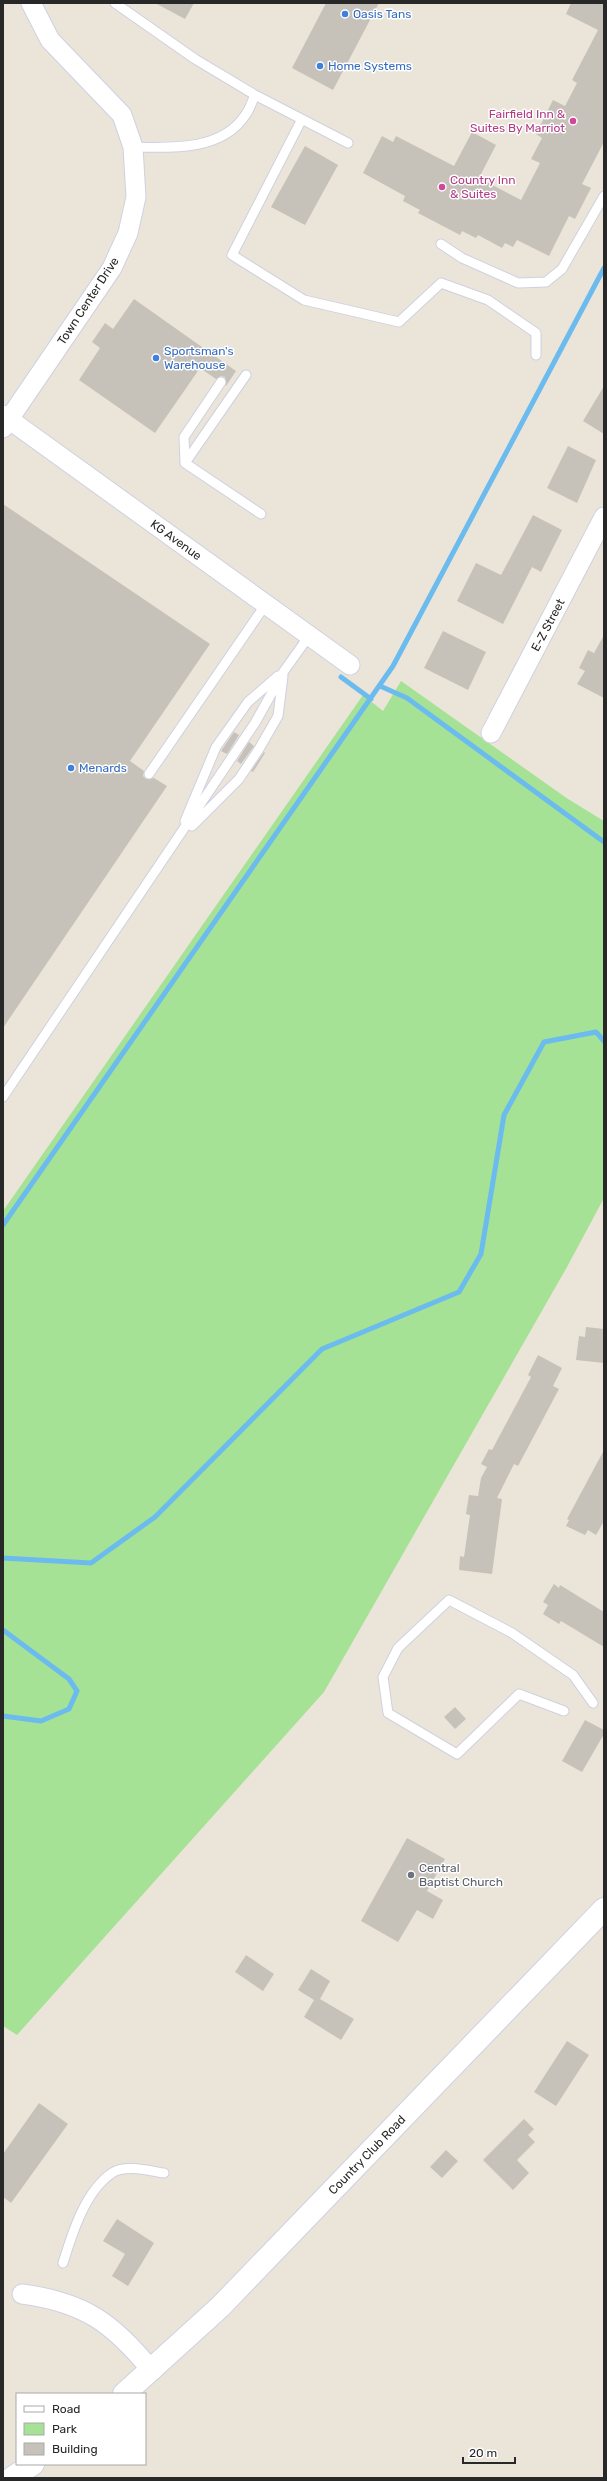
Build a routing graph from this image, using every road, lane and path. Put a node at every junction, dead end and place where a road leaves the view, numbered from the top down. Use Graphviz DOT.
graph roads {
  1 [pos="31,3"];
  2 [pos="115,3"];
  3 [pos="255,95"];
  4 [pos="302,119"];
  5 [pos="348,143"];
  6 [pos="133,147"];
  7 [pos="604,196"];
  8 [pos="441,244"];
  9 [pos="536,355"];
  10 [pos="246,375"];
  11 [pos="221,382"];
  12 [pos="5,421"];
  13 [pos="185,463"];
  14 [pos="261,514"];
  15 [pos="603,519"];
  16 [pos="266,604"];
  17 [pos="309,636"];
  18 [pos="350,666"];
  19 [pos="284,671"];
  20 [pos="491,733"];
  21 [pos="149,774"];
  22 [pos="177,840"];
  23 [pos="3,1097"];
  24 [pos="593,1703"];
  25 [pos="564,1711"];
  26 [pos="604,1908"];
  27 [pos="164,2172"];
  28 [pos="63,2263"];
  29 [pos="22,2294"];
  30 [pos="152,2371"];
  31 [pos="125,2393"];
  32 [pos="32,2465"];
  33 [pos="12,2478"];
  1 -- 6 [label="street, Town Center Drive"];
  2 -- 3 [label="lane"];
  3 -- 4 [label="lane"];
  3 -- 6 [label="lane"];
  4 -- 5 [label="lane"];
  4 -- 9 [label="lane"];
  6 -- 12 [label="street, Town Center Drive"];
  7 -- 8 [label="lane"];
  10 -- 13 [label="lane"];
  11 -- 13 [label="lane"];
  12 -- 16 [label="street, KG Avenue"];
  13 -- 14 [label="lane"];
  15 -- 20 [label="street, E-Z Street"];
  16 -- 17 [label="street, KG Avenue"];
  16 -- 21 [label="lane"];
  17 -- 18 [label="street, KG Avenue"];
  17 -- 19 [label="lane"];
  19 -- 22 [label="lane"];
  19 -- 22 [label="lane"];
  19 -- 22 [label="lane"];
  22 -- 23 [label="lane"];
  24 -- 25 [label="lane"];
  26 -- 30 [label="street, Country Club Road"];
  27 -- 28 [label="lane"];
  29 -- 30 [label="street"];
  30 -- 31 [label="street, Country Club Road"];
  32 -- 33 [label="street"];
}
